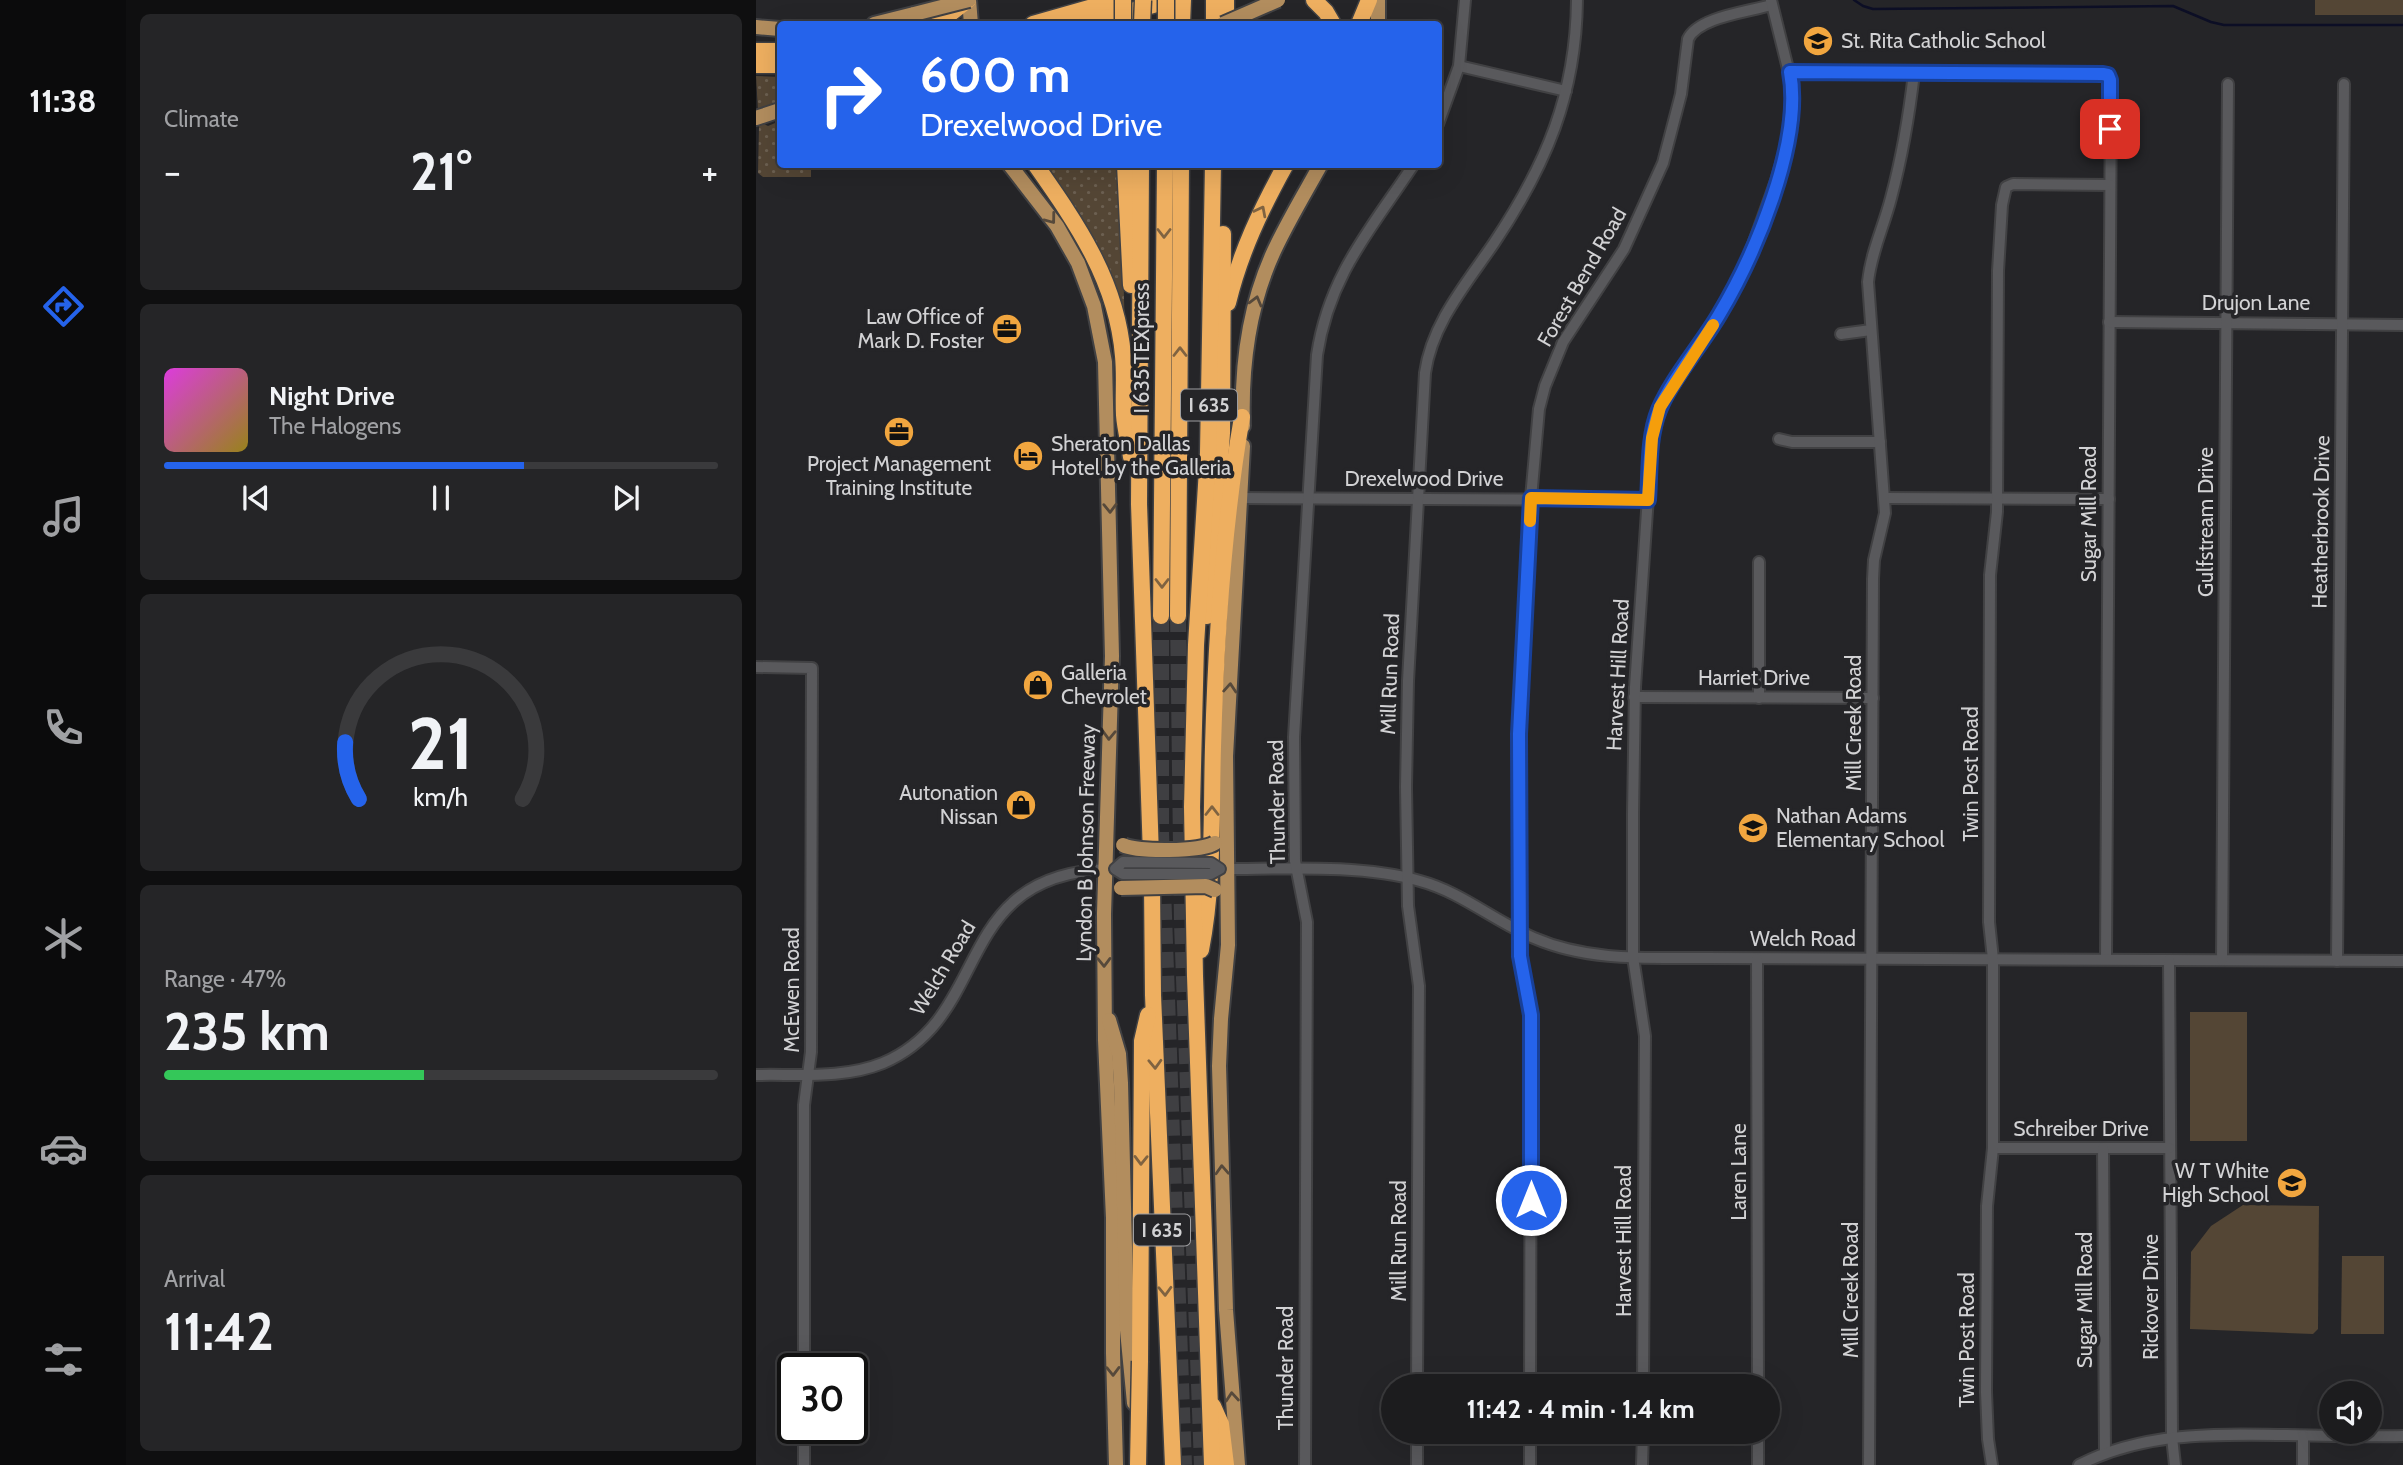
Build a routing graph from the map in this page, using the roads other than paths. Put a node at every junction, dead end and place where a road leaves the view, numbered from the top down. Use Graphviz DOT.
graph roads {
  1 [pos="969,0"];
  2 [pos="1109,0"];
  3 [pos="1115,0"];
  4 [pos="1124,0"];
  5 [pos="1143,0"];
  6 [pos="1169,0"];
  7 [pos="1278,0"];
  8 [pos="1314,0"];
  9 [pos="1369,0"];
  10 [pos="1378,0"];
  11 [pos="1465,0"];
  12 [pos="1577,0"];
  13 [pos="1220,2"];
  14 [pos="1771,3"];
  15 [pos="886,21"];
  16 [pos="941,21"];
  17 [pos="971,21"];
  18 [pos="1042,21"];
  19 [pos="1096,21"];
  20 [pos="1124,21"];
  21 [pos="1142,21"];
  22 [pos="1166,21"];
  23 [pos="1215,21"];
  24 [pos="1224,21"];
  25 [pos="1232,21"];
  26 [pos="1331,21"];
  27 [pos="1360,21"];
  28 [pos="1378,21"];
  29 [pos="756,27"];
  30 [pos="777,29"];
  31 [pos="1459,66"];
  32 [pos="1790,72"];
  33 [pos="1914,74"];
  34 [pos="2228,83"];
  35 [pos="2344,84"];
  36 [pos="1566,91"];
  37 [pos="777,111"];
  38 [pos="1442,113"];
  39 [pos="756,118"];
  40 [pos="1012,168"];
  41 [pos="1038,168"];
  42 [pos="1125,168"];
  43 [pos="1142,168"];
  44 [pos="1165,168"];
  45 [pos="1181,168"];
  46 [pos="1213,168"];
  47 [pos="1223,168"];
  48 [pos="1284,168"];
  49 [pos="1319,168"];
  50 [pos="1411,168"];
  51 [pos="2110,185"];
  52 [pos="1223,322"];
  53 [pos="2109,322"];
  54 [pos="2227,323"];
  55 [pos="2342,323"];
  56 [pos="2403,325"];
  57 [pos="1140,328"];
  58 [pos="1871,330"];
  59 [pos="1841,334"];
  60 [pos="1242,417"];
  61 [pos="1779,439"];
  62 [pos="1880,442"];
  63 [pos="1241,498"];
  64 [pos="1307,498"];
  65 [pos="1418,498"];
  66 [pos="1531,498"];
  67 [pos="1884,498"];
  68 [pos="1997,499"];
  69 [pos="2109,499"];
  70 [pos="1648,500"];
  71 [pos="1139,504"];
  72 [pos="1759,562"];
  73 [pos="1161,616"];
  74 [pos="1178,616"];
  75 [pos="1196,645"];
  76 [pos="756,667"];
  77 [pos="1634,697"];
  78 [pos="1759,698"];
  79 [pos="1873,698"];
  80 [pos="1106,806"];
  81 [pos="1226,832"];
  82 [pos="1109,869"];
  83 [pos="1224,869"];
  84 [pos="1297,870"];
  85 [pos="1407,877"];
  86 [pos="1104,914"];
  87 [pos="1228,922"];
  88 [pos="1519,931"];
  89 [pos="1633,957"];
  90 [pos="1757,958"];
  91 [pos="1871,959"];
  92 [pos="1993,959"];
  93 [pos="2106,959"];
  94 [pos="2169,960"];
  95 [pos="2222,960"];
  96 [pos="2337,961"];
  97 [pos="2403,961"];
  98 [pos="1195,976"];
  99 [pos="1153,995"];
  100 [pos="1105,1009"];
  101 [pos="756,1075"];
  102 [pos="809,1075"];
  103 [pos="1993,1148"];
  104 [pos="2103,1148"];
  105 [pos="2169,1148"];
  106 [pos="804,1353"];
  107 [pos="1417,1374"];
  108 [pos="1530,1374"];
  109 [pos="1643,1374"];
  110 [pos="1758,1374"];
  111 [pos="1209,1396"];
  112 [pos="2303,1436"];
  113 [pos="2403,1436"];
  114 [pos="2172,1437"];
  115 [pos="804,1444"];
  116 [pos="1417,1444"];
  117 [pos="1530,1444"];
  118 [pos="1643,1444"];
  119 [pos="1758,1444"];
  120 [pos="2105,1452"];
  121 [pos="803,1465"];
  122 [pos="1116,1465"];
  123 [pos="1138,1465"];
  124 [pos="1146,1465"];
  125 [pos="1172,1465"];
  126 [pos="1212,1465"];
  127 [pos="1226,1465"];
  128 [pos="1238,1465"];
  129 [pos="1305,1465"];
  130 [pos="1417,1465"];
  131 [pos="1530,1465"];
  132 [pos="1642,1465"];
  133 [pos="1758,1465"];
  134 [pos="1869,1465"];
  135 [pos="1993,1465"];
  136 [pos="2079,1465"];
  137 [pos="2175,1465"];
  138 [pos="2303,1465"];
  1 -- 15 [label="main road, bridge"];
  1 -- 16 [label="highway"];
  1 -- 17 [label="main road"];
  2 -- 3 [label="highway"];
  3 -- 18 [label="highway"];
  4 -- 20 [label="highway, bridge"];
  5 -- 21 [label="highway, bridge"];
  6 -- 19 [label="highway"];
  6 -- 22 [label="highway, bridge"];
  7 -- 25 [label="main road, bridge"];
  8 -- 26 [label="highway"];
  9 -- 27 [label="highway"];
  10 -- 28 [label="main road"];
  11 -- 31 [label="street"];
  12 -- 36 [label="street, Mill Run Road"];
  13 -- 23 [label="highway"];
  13 -- 24 [label="highway"];
  14 -- 32 [label="street, Harvest Hill Road"];
  14 -- 66 [label="street, Forest Bend Road"];
  29 -- 30 [label="main road"];
  31 -- 36 [label="street"];
  31 -- 38 [label="street"];
  32 -- 33 [label="street"];
  32 -- 70 [label="street, Harvest Hill Road"];
  33 -- 51 [label="street, Sugar Mill Road"];
  33 -- 58 [label="street, Mill Creek Road"];
  34 -- 54 [label="street, Gulfstream Drive"];
  35 -- 55 [label="street, Heatherbrook Drive"];
  36 -- 65 [label="street, Mill Run Road"];
  37 -- 39 [label="main road"];
  40 -- 80 [label="main road, Lyndon B Johnson Freeway, one-way"];
  41 -- 71 [label="highway"];
  42 -- 57 [label="highway"];
  43 -- 57 [label="highway, I 635"];
  44 -- 73 [label="highway, I 635 TEXpress, one-way"];
  74 -- 45 [label="highway, I 635 TEXpress, one-way"];
  46 -- 75 [label="highway, I 635"];
  47 -- 52 [label="highway"];
  52 -- 48 [label="highway, one-way"];
  60 -- 49 [label="main road, one-way"];
  50 -- 64 [label="street, Thunder Road"];
  51 -- 53 [label="street, Sugar Mill Road"];
  51 -- 68 [label="street, Twin Post Road"];
  52 -- 75 [label="highway"];
  53 -- 54 [label="street, Drujon Lane"];
  53 -- 69 [label="street, Sugar Mill Road"];
  54 -- 55 [label="street, Drujon Lane"];
  54 -- 95 [label="street, Gulfstream Drive"];
  55 -- 56 [label="street, Drujon Lane"];
  55 -- 96 [label="street, Heatherbrook Drive"];
  57 -- 71 [label="highway, I 635"];
  58 -- 59 [label="street"];
  58 -- 62 [label="street, Mill Creek Road"];
  60 -- 63 [label="main road"];
  98 -- 60 [label="highway, one-way"];
  61 -- 62 [label="street"];
  62 -- 67 [label="street, Mill Creek Road"];
  63 -- 64 [label="street, Drexelwood Drive"];
  81 -- 63 [label="main road, one-way"];
  64 -- 65 [label="street, Drexelwood Drive"];
  64 -- 84 [label="street, Thunder Road"];
  65 -- 66 [label="street, Drexelwood Drive"];
  65 -- 85 [label="street, Mill Run Road"];
  66 -- 70 [label="street, Drexelwood Drive"];
  66 -- 88 [label="street, Forest Bend Road"];
  67 -- 68 [label="street"];
  67 -- 79 [label="street, Mill Creek Road"];
  68 -- 69 [label="street"];
  68 -- 92 [label="street, Twin Post Road"];
  69 -- 93 [label="street, Sugar Mill Road"];
  70 -- 77 [label="street, Harvest Hill Road"];
  71 -- 99 [label="highway, I 635"];
  72 -- 78 [label="street"];
  75 -- 98 [label="highway, I 635"];
  76 -- 102 [label="street, McEwen Road"];
  77 -- 78 [label="street, Harriet Drive"];
  77 -- 89 [label="street, Harvest Hill Road"];
  78 -- 79 [label="street, Harriet Drive"];
  79 -- 91 [label="street, Mill Creek Road"];
  80 -- 81 [label="main road, bridge"];
  80 -- 82 [label="main road, Lyndon B Johnson Freeway"];
  81 -- 83 [label="main road"];
  82 -- 83 [label="street, Welch Road, bridge"];
  82 -- 86 [label="main road, Lyndon B Johnson Freeway"];
  82 -- 102 [label="street, Welch Road"];
  83 -- 84 [label="street, Welch Road"];
  83 -- 87 [label="main road"];
  84 -- 85 [label="street, Welch Road"];
  84 -- 129 [label="street, Thunder Road"];
  85 -- 88 [label="street, Welch Road"];
  85 -- 107 [label="street, Mill Run Road"];
  86 -- 87 [label="main road, bridge"];
  86 -- 100 [label="main road, Lyndon B Johnson Freeway, one-way"];
  128 -- 87 [label="main road, one-way"];
  88 -- 89 [label="street, Welch Road"];
  88 -- 108 [label="street, Forest Bend Road"];
  89 -- 90 [label="street, Welch Road"];
  89 -- 109 [label="street, Harvest Hill Road"];
  90 -- 91 [label="street, Welch Road"];
  90 -- 110 [label="street, Laren Lane"];
  91 -- 92 [label="street, Welch Road"];
  91 -- 134 [label="street, Mill Creek Road"];
  92 -- 93 [label="street, Welch Road"];
  92 -- 103 [label="street, Twin Post Road"];
  93 -- 94 [label="street, Welch Road"];
  94 -- 95 [label="street, Welch Road"];
  94 -- 105 [label="street, Rickover Drive"];
  95 -- 96 [label="street, Welch Road"];
  96 -- 97 [label="street, Welch Road"];
  98 -- 111 [label="highway, I 635"];
  99 -- 123 [label="highway, one-way, bridge"];
  99 -- 125 [label="highway, I 635, one-way"];
  100 -- 122 [label="main road, Lyndon B Johnson Freeway, one-way"];
  100 -- 124 [label="main road"];
  101 -- 102 [label="street, Welch Road"];
  102 -- 106 [label="street, McEwen Road"];
  103 -- 104 [label="street, Schreiber Drive"];
  103 -- 135 [label="street, Twin Post Road"];
  104 -- 105 [label="street, Schreiber Drive"];
  104 -- 120 [label="street, Sugar Mill Road"];
  105 -- 114 [label="street, Rickover Drive"];
  111 -- 126 [label="highway, I 635"];
  111 -- 127 [label="highway"];
  112 -- 113 [label="street"];
  112 -- 114 [label="street"];
  112 -- 138 [label="street"];
  114 -- 120 [label="street"];
  114 -- 137 [label="street, Rickover Drive"];
  115 -- 121 [label="street"];
  116 -- 130 [label="street"];
  117 -- 131 [label="street"];
  118 -- 132 [label="street"];
  119 -- 133 [label="street"];
  120 -- 136 [label="street"];
}
